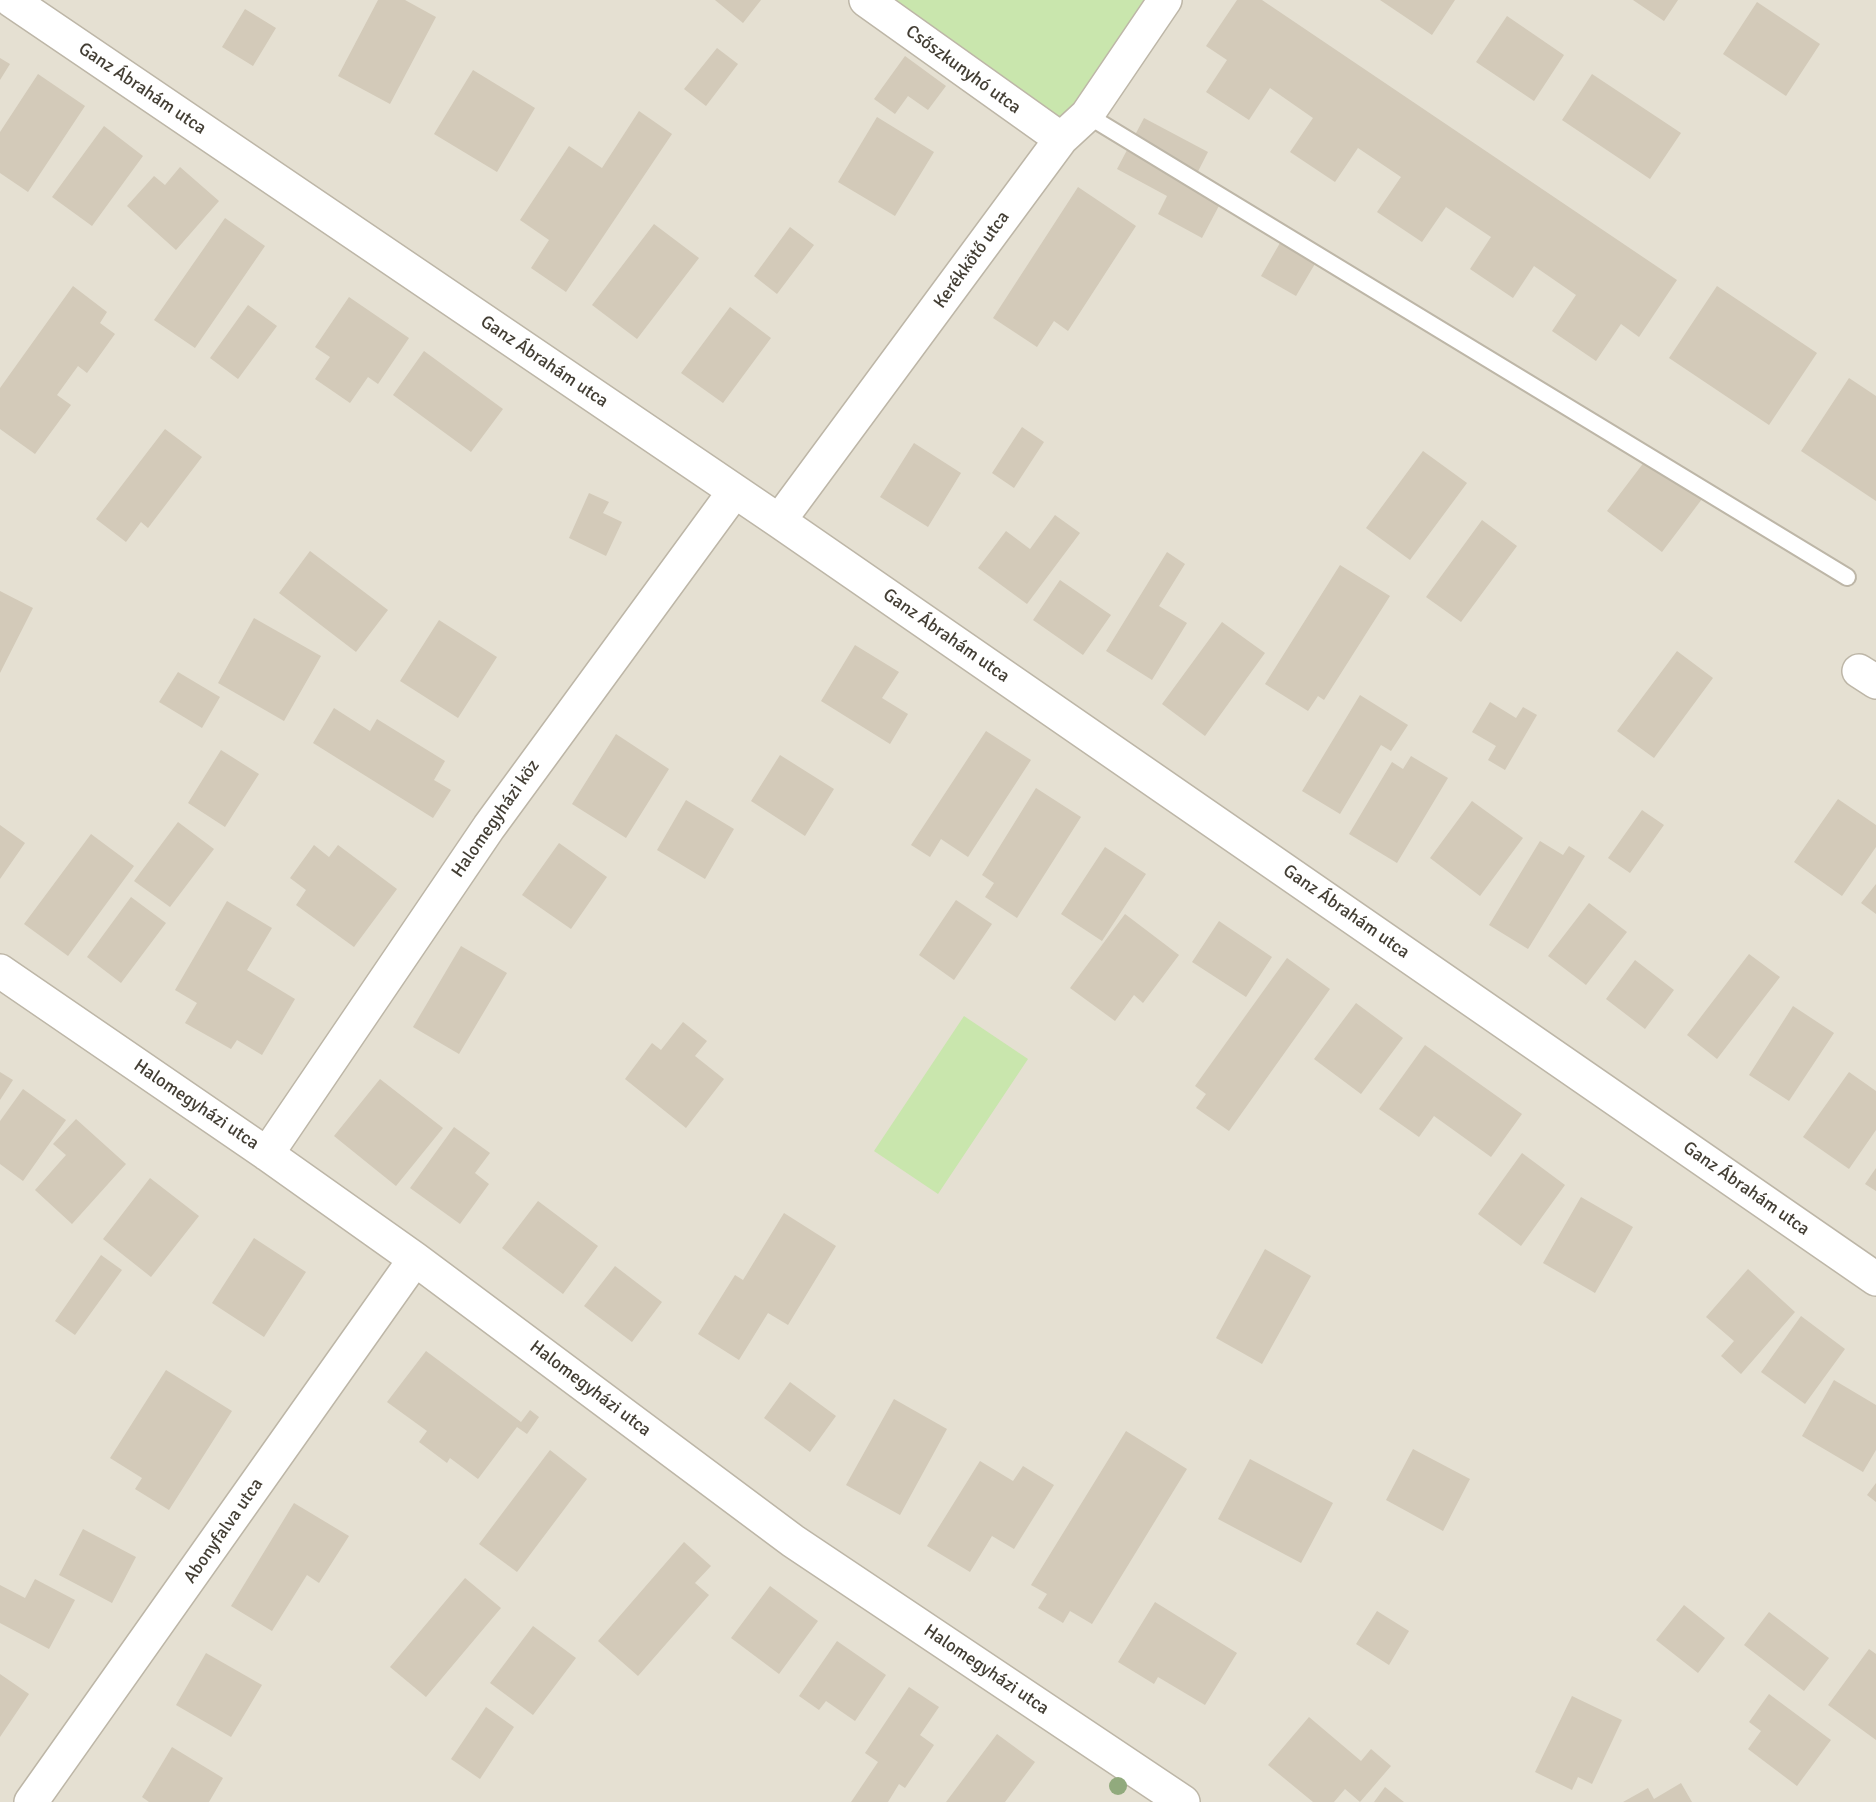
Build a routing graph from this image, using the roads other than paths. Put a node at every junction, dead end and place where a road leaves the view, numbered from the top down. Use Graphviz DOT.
graph roads {
  1 [pos="11,0"];
  2 [pos="866,0"];
  3 [pos="1166,0"];
  4 [pos="1087,115"];
  5 [pos="1061,139"];
  6 [pos="734,492"];
  7 [pos="779,521"];
  8 [pos="1847,577"];
  9 [pos="0,971"];
  10 [pos="267,1154"];
  11 [pos="415,1258"];
  12 [pos="1876,1279"];
  13 [pos="31,1802"];
  14 [pos="1183,1802"];
  1 -- 6 [label="street, Ganz Ábrahám utca"];
  2 -- 5 [label="street, Csőszkunyhó utca"];
  3 -- 4 [label="street, Kerékkötő utca"];
  4 -- 5 [label="street, Kerékkötő utca"];
  4 -- 8 [label="lane"];
  5 -- 7 [label="street, Kerékkötő utca"];
  6 -- 7 [label="street, Ganz Ábrahám utca"];
  6 -- 10 [label="street, Halomegyházi köz"];
  7 -- 12 [label="street, Ganz Ábrahám utca"];
  9 -- 10 [label="street, Halomegyházi utca"];
  10 -- 11 [label="street, Halomegyházi utca"];
  11 -- 13 [label="street, Abonyfalva utca"];
  11 -- 14 [label="street, Halomegyházi utca"];
}
